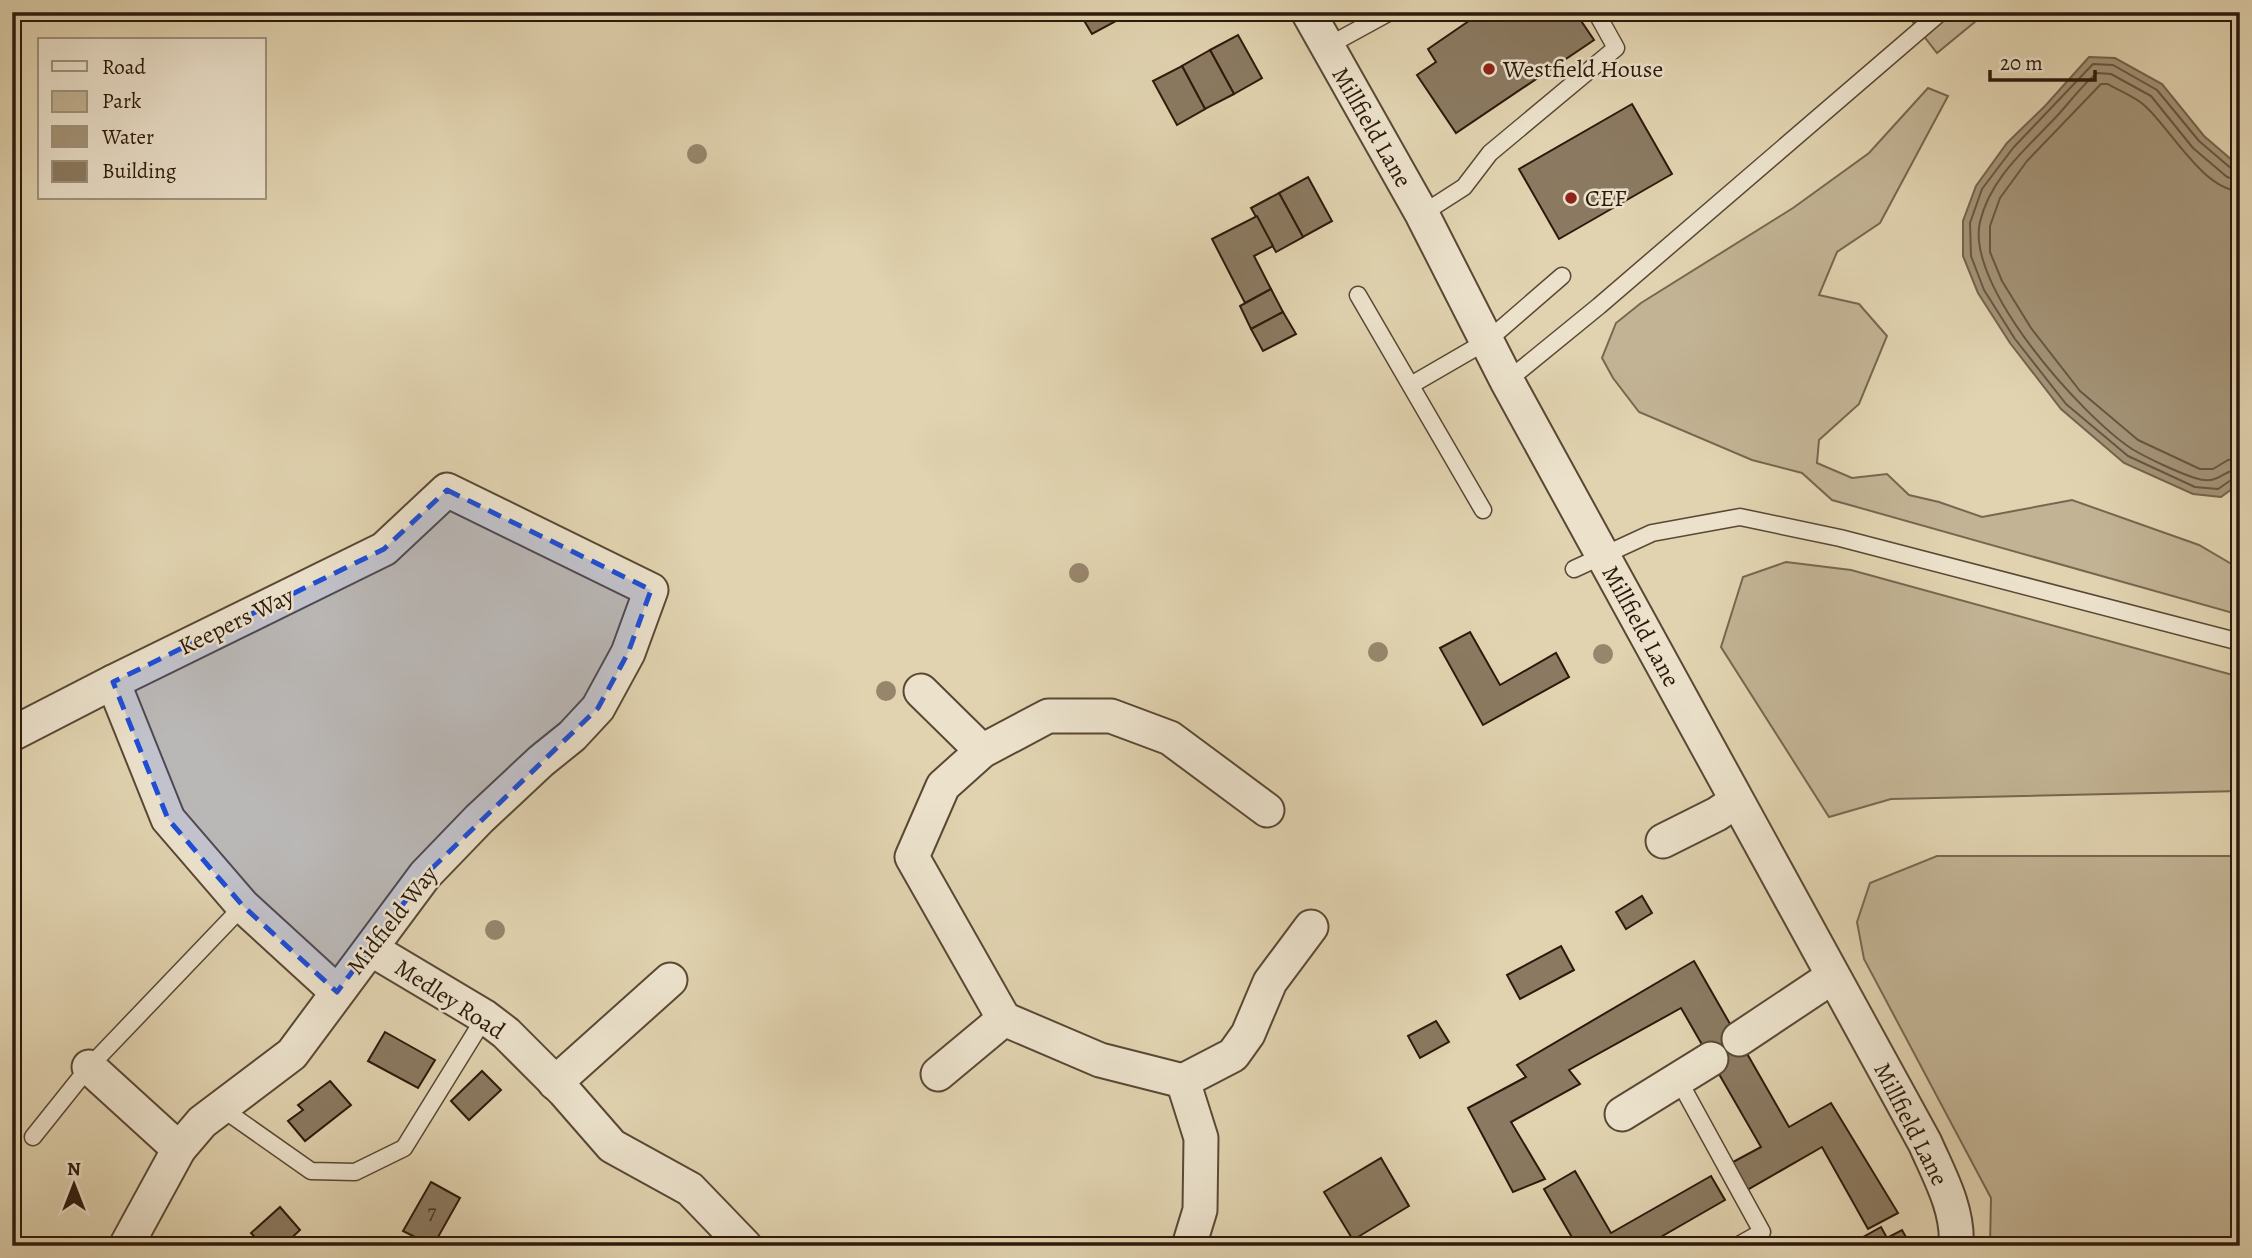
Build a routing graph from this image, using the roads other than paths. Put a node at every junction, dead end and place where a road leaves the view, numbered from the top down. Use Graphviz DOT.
graph roads {
  1 [pos="1308,12"];
  2 [pos="1390,12"];
  3 [pos="1596,12"];
  4 [pos="1941,12"];
  5 [pos="1326,47"];
  6 [pos="1422,214"];
  7 [pos="1562,276"];
  8 [pos="1358,295"];
  9 [pos="1487,341"];
  10 [pos="1507,381"];
  11 [pos="1411,385"];
  12 [pos="447,490"];
  13 [pos="1483,510"];
  14 [pos="1588,562"];
  15 [pos="2240,642"];
  16 [pos="113,682"];
  17 [pos="921,691"];
  18 [pos="12,734"];
  19 [pos="982,751"];
  20 [pos="1736,801"];
  21 [pos="1266,810"];
  22 [pos="1663,841"];
  23 [pos="243,906"];
  24 [pos="1311,927"];
  25 [pos="371,949"];
  26 [pos="1832,977"];
  27 [pos="670,980"];
  28 [pos="337,992"];
  29 [pos="485,1017"];
  30 [pos="1004,1019"];
  31 [pos="1739,1039"];
  32 [pos="1711,1059"];
  33 [pos="89,1067"];
  34 [pos="938,1074"];
  35 [pos="1678,1079"];
  36 [pos="1183,1081"];
  37 [pos="555,1083"];
  38 [pos="220,1107"];
  39 [pos="1622,1114"];
  40 [pos="33,1137"];
  41 [pos="179,1149"];
  42 [pos="126,1246"];
  43 [pos="745,1246"];
  44 [pos="1189,1246"];
  45 [pos="1737,1246"];
  46 [pos="1956,1246"];
  1 -- 5 [label="street, Millfield Lane"];
  2 -- 5 [label="lane"];
  3 -- 6 [label="lane"];
  4 -- 10 [label="lane"];
  5 -- 6 [label="street, Millfield Lane"];
  6 -- 9 [label="street, Millfield Lane"];
  7 -- 9 [label="lane"];
  8 -- 11 [label="lane"];
  9 -- 10 [label="street, Millfield Lane"];
  9 -- 11 [label="lane"];
  10 -- 14 [label="street, Millfield Lane"];
  11 -- 13 [label="lane"];
  12 -- 16 [label="street, Keepers Way"];
  12 -- 25 [label="street, Midfield Way"];
  14 -- 15 [label="lane"];
  14 -- 20 [label="street, Millfield Lane"];
  16 -- 18 [label="street, Keepers Way"];
  16 -- 23 [label="street"];
  17 -- 19 [label="street"];
  19 -- 21 [label="street"];
  19 -- 30 [label="street"];
  20 -- 22 [label="street"];
  20 -- 26 [label="street, Millfield Lane"];
  23 -- 28 [label="street"];
  23 -- 33 [label="lane"];
  24 -- 36 [label="street"];
  25 -- 28 [label="street, Midfield Way"];
  25 -- 29 [label="street, Medley Road"];
  26 -- 31 [label="street"];
  26 -- 46 [label="street, Millfield Lane"];
  27 -- 37 [label="street"];
  28 -- 38 [label="street, Midfield Way"];
  29 -- 37 [label="street, Medley Road"];
  29 -- 38 [label="lane"];
  30 -- 34 [label="street"];
  30 -- 36 [label="street"];
  32 -- 35 [label="street"];
  33 -- 40 [label="lane"];
  33 -- 41 [label="street"];
  35 -- 39 [label="street"];
  35 -- 45 [label="lane"];
  36 -- 44 [label="street"];
  37 -- 43 [label="street, Medley Road"];
  38 -- 41 [label="street, Midfield Way"];
  41 -- 42 [label="street, Midfield Way"];
}
